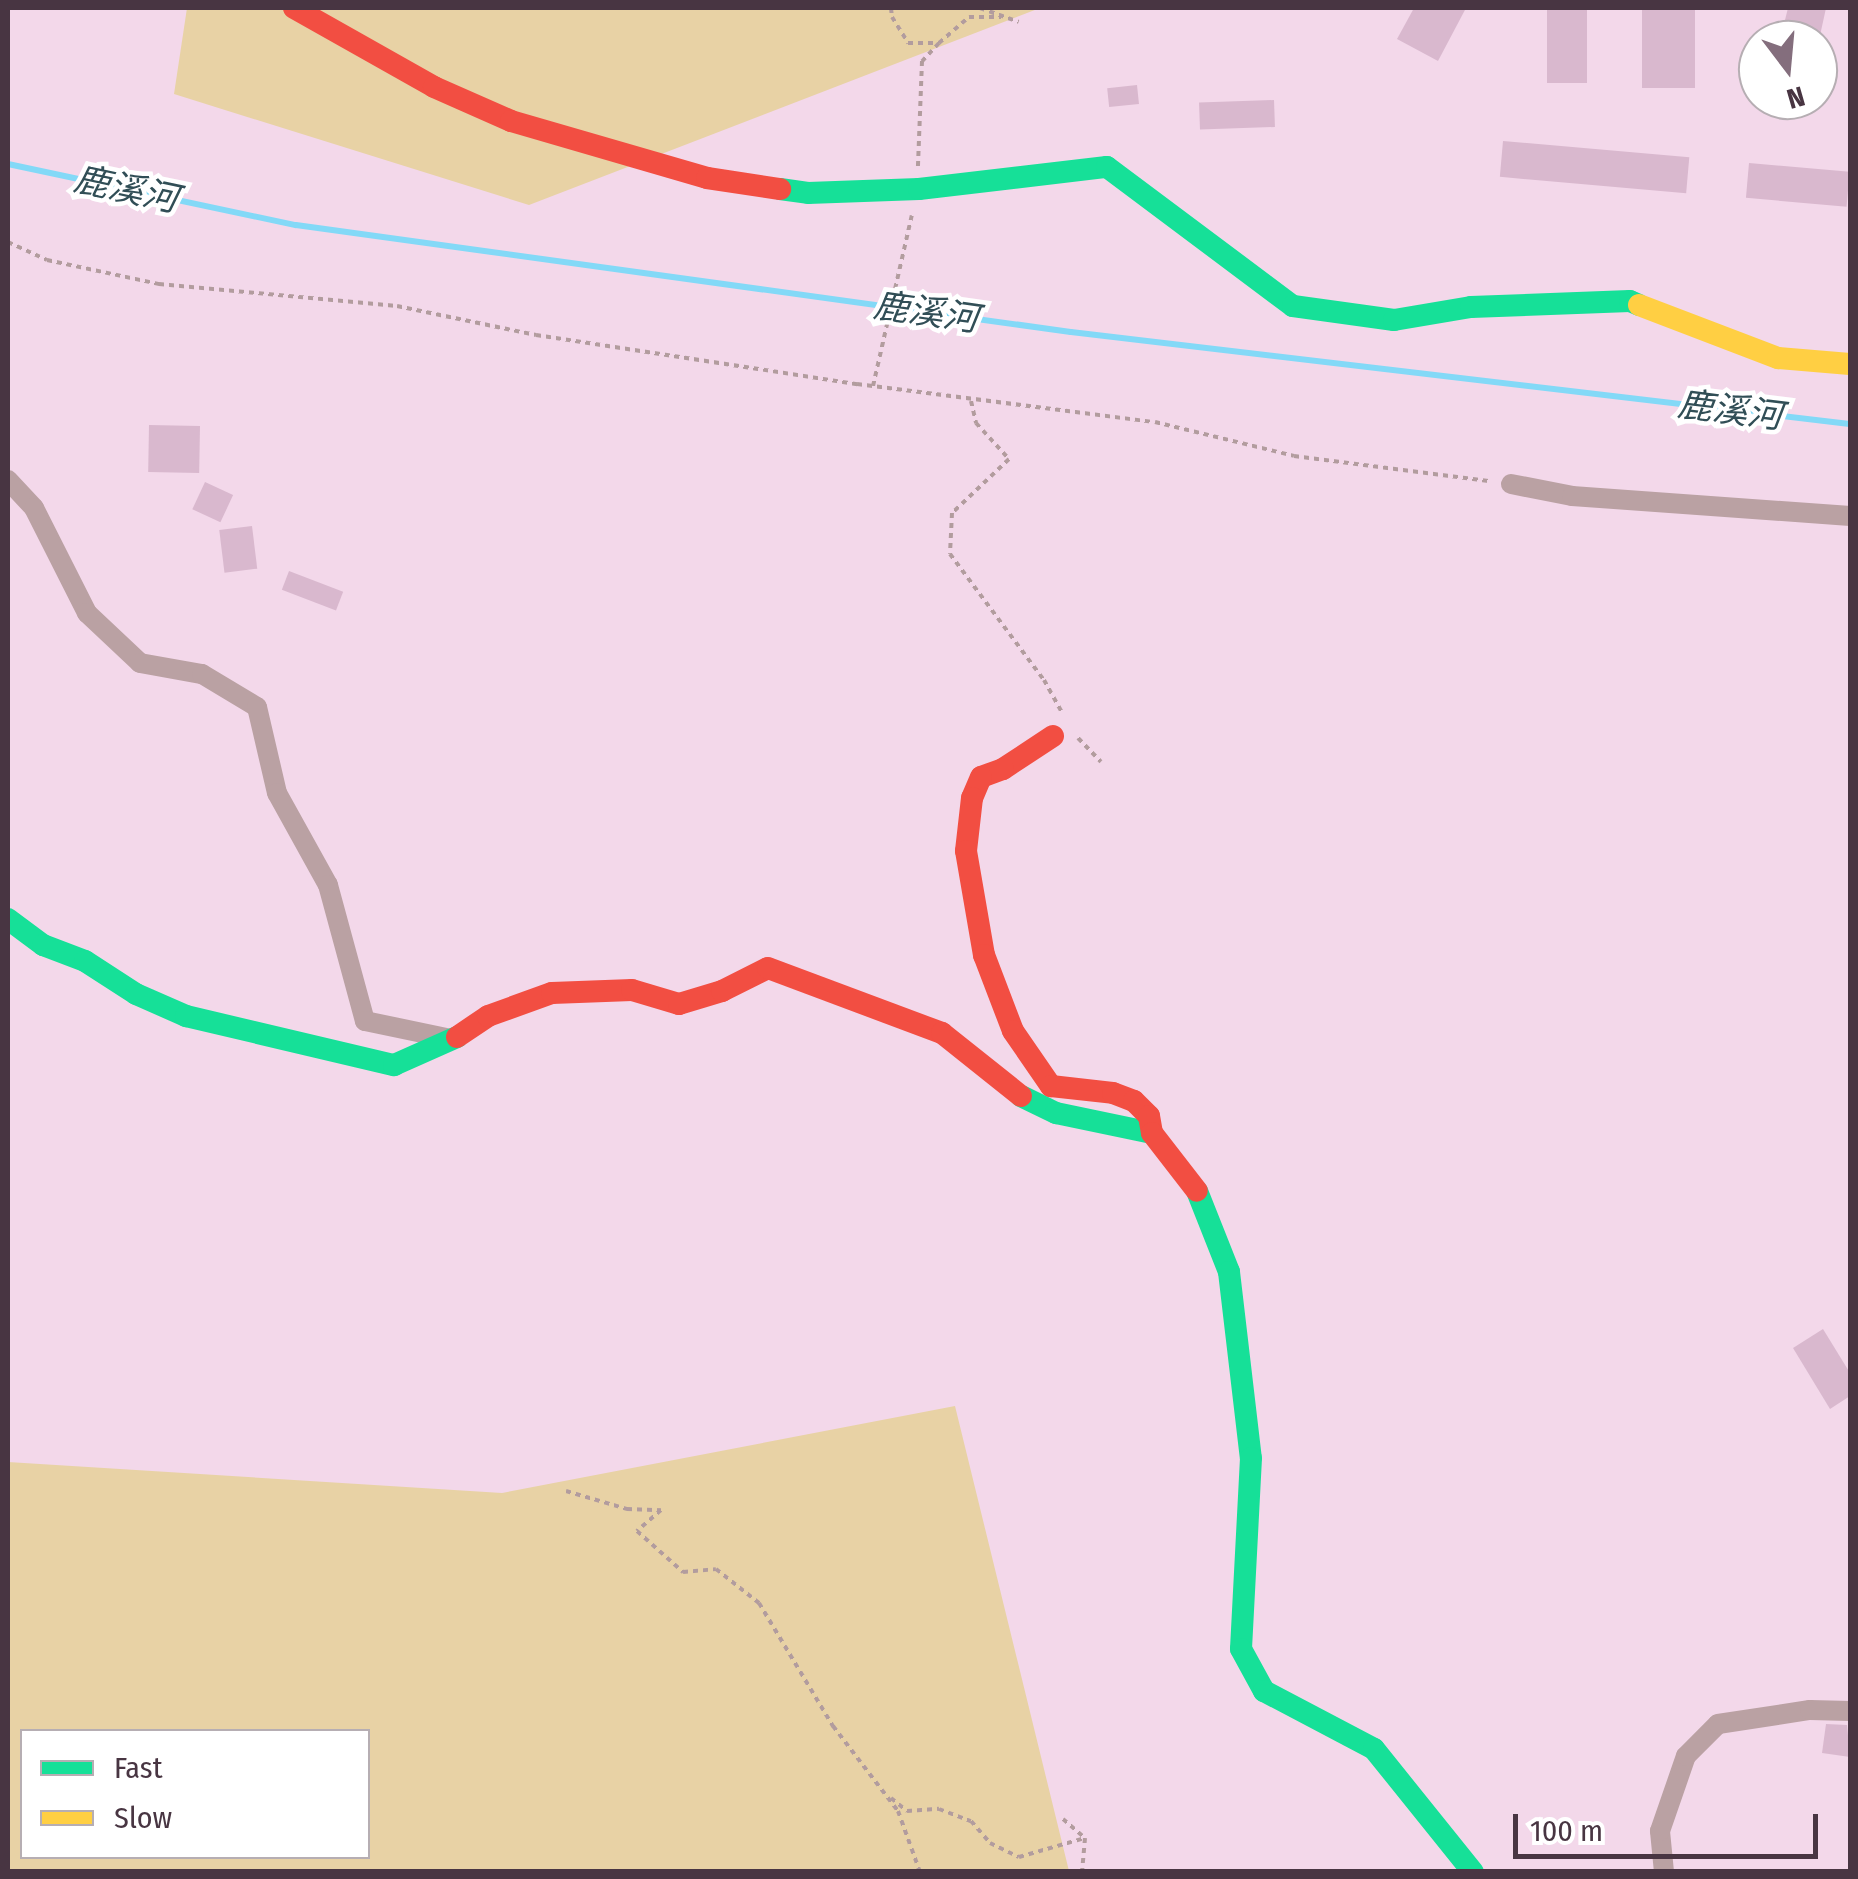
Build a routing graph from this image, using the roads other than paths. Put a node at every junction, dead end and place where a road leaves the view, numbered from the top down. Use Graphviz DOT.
graph roads {
  1 [pos="294,8"];
  2 [pos="1850,364"];
  3 [pos="8,480"];
  4 [pos="1511,484"];
  5 [pos="1850,516"];
  6 [pos="1065,731"];
  7 [pos="8,919"];
  8 [pos="454,1039"];
  9 [pos="1152,1134"];
  10 [pos="1850,1710"];
  11 [pos="1473,1872"];
  12 [pos="1664,1872"];
  1 -- 2 [label="street"];
  3 -- 8 [label="street"];
  4 -- 5 [label="street"];
  6 -- 9 [label="street"];
  7 -- 8 [label="street"];
  8 -- 9 [label="street"];
  9 -- 11 [label="street"];
  10 -- 12 [label="street"];
}
